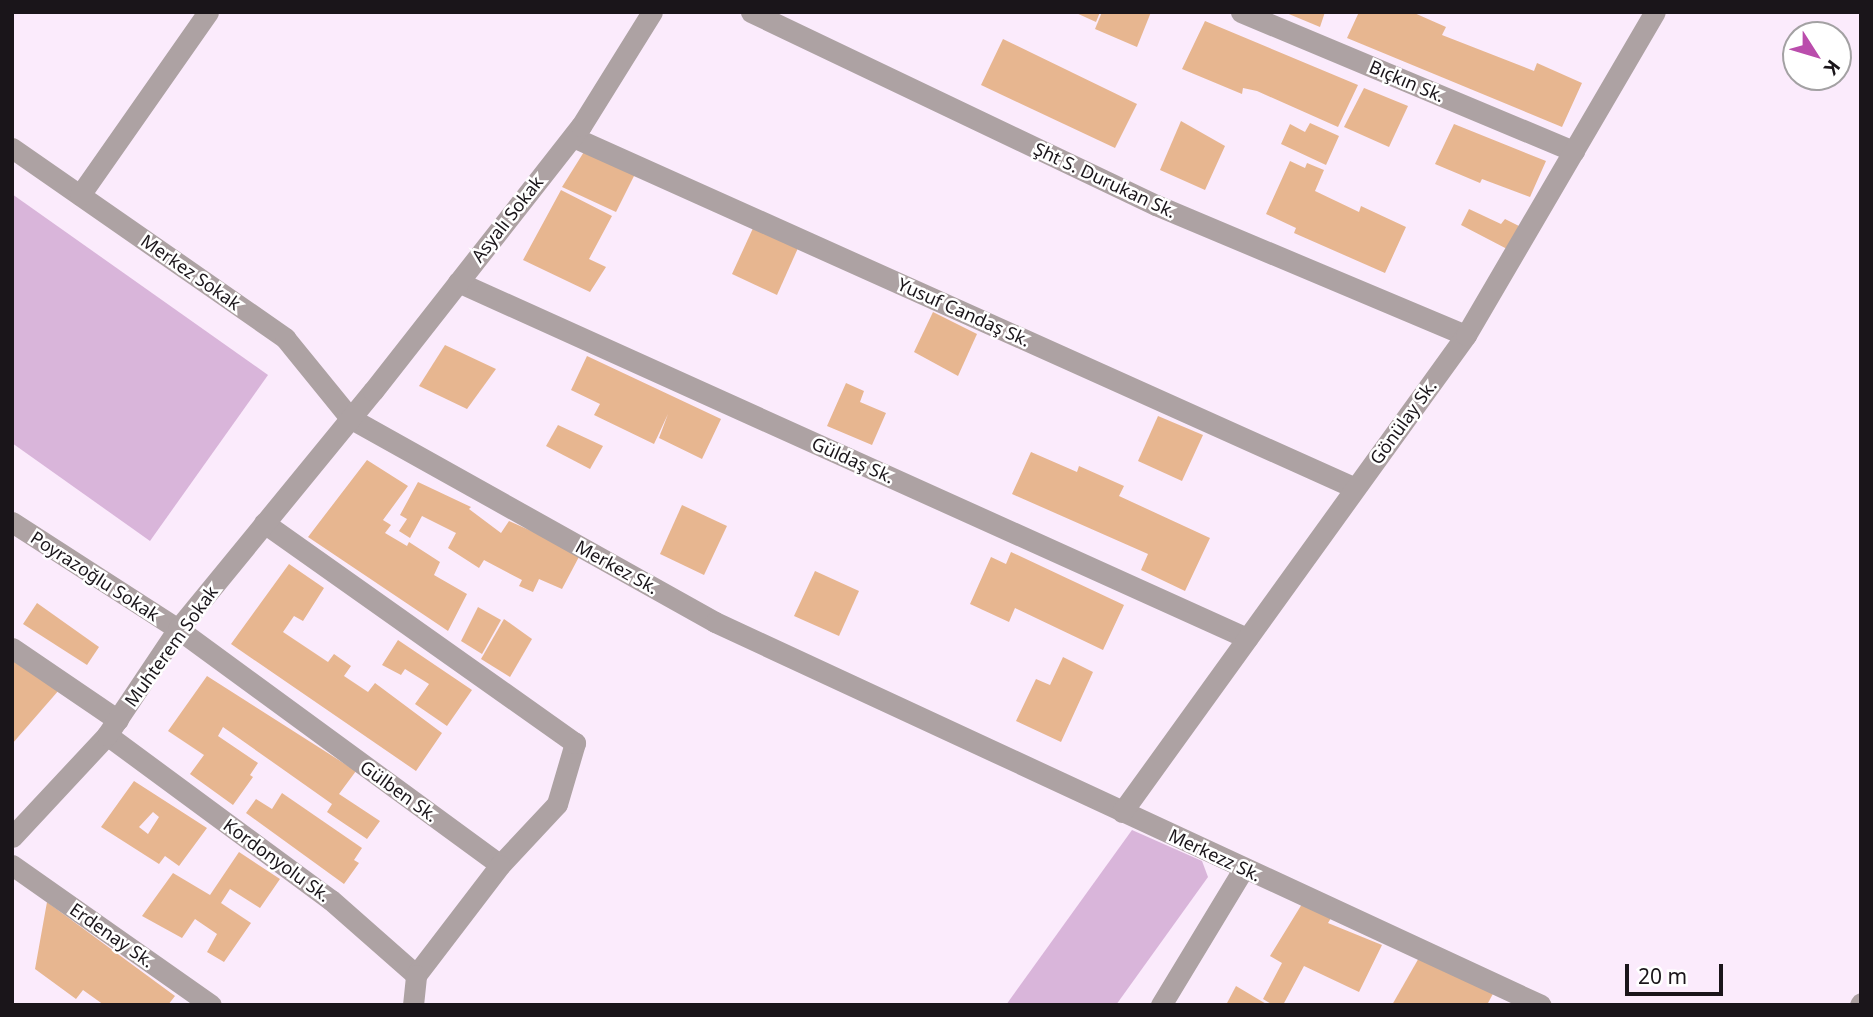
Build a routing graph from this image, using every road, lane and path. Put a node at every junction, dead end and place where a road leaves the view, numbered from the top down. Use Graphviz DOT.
graph roads {
  1 [pos="208,12"];
  2 [pos="652,12"];
  3 [pos="751,12"];
  4 [pos="1241,12"];
  5 [pos="1655,12"];
  6 [pos="573,136"];
  7 [pos="12,148"];
  8 [pos="1574,151"];
  9 [pos="80,195"];
  10 [pos="458,282"];
  11 [pos="1466,335"];
  12 [pos="350,418"];
  13 [pos="1355,488"];
  14 [pos="12,522"];
  15 [pos="264,523"];
  16 [pos="178,629"];
  17 [pos="1247,638"];
  18 [pos="12,648"];
  19 [pos="890,705"];
  20 [pos="113,728"];
  21 [pos="1122,812"];
  22 [pos="12,838"];
  23 [pos="12,865"];
  24 [pos="500,865"];
  25 [pos="1244,868"];
  26 [pos="416,975"];
  27 [pos="211,1005"];
  28 [pos="413,1005"];
  29 [pos="1161,1005"];
  30 [pos="1541,1005"];
  1 -- 9 [label="street"];
  2 -- 6 [label="street, Asyalı Sokak"];
  3 -- 11 [label="street, Şht S. Durukan Sk."];
  4 -- 8 [label="street, Bıçkın Sk."];
  5 -- 8 [label="street, Gönülay Sk."];
  6 -- 10 [label="street, Asyalı Sokak"];
  6 -- 13 [label="street, Yusuf Candaş Sk."];
  7 -- 9 [label="street, Merkez Sokak"];
  8 -- 11 [label="street, Gönülay Sk."];
  9 -- 12 [label="street, Merkez Sokak"];
  10 -- 12 [label="street, Asyalı Sokak"];
  10 -- 17 [label="street, Güldaş Sk."];
  11 -- 13 [label="street, Gönülay Sk."];
  12 -- 15 [label="street, Muhterem Sokak"];
  12 -- 19 [label="street, Merkez Sk."];
  13 -- 17 [label="street, Gönülay Sk."];
  14 -- 16 [label="street, Poyrazoğlu Sokak"];
  15 -- 16 [label="street, Muhterem Sokak"];
  15 -- 24 [label="street"];
  16 -- 20 [label="street, Muhterem Sokak"];
  16 -- 24 [label="street, Gülben Sk."];
  17 -- 21 [label="street, Gönülay Sk."];
  18 -- 20 [label="street, Kordonyolu Sk."];
  19 -- 21 [label="street, Merkezz Sk."];
  20 -- 22 [label="street, Muhterem Sokak"];
  20 -- 26 [label="street, Kordonyolu Sk."];
  21 -- 25 [label="street, Merkezz Sk."];
  23 -- 27 [label="street, Erdenay Sk."];
  24 -- 26 [label="street"];
  25 -- 29 [label="street"];
  25 -- 30 [label="street, Merkezz Sk."];
  26 -- 28 [label="street"];
}
